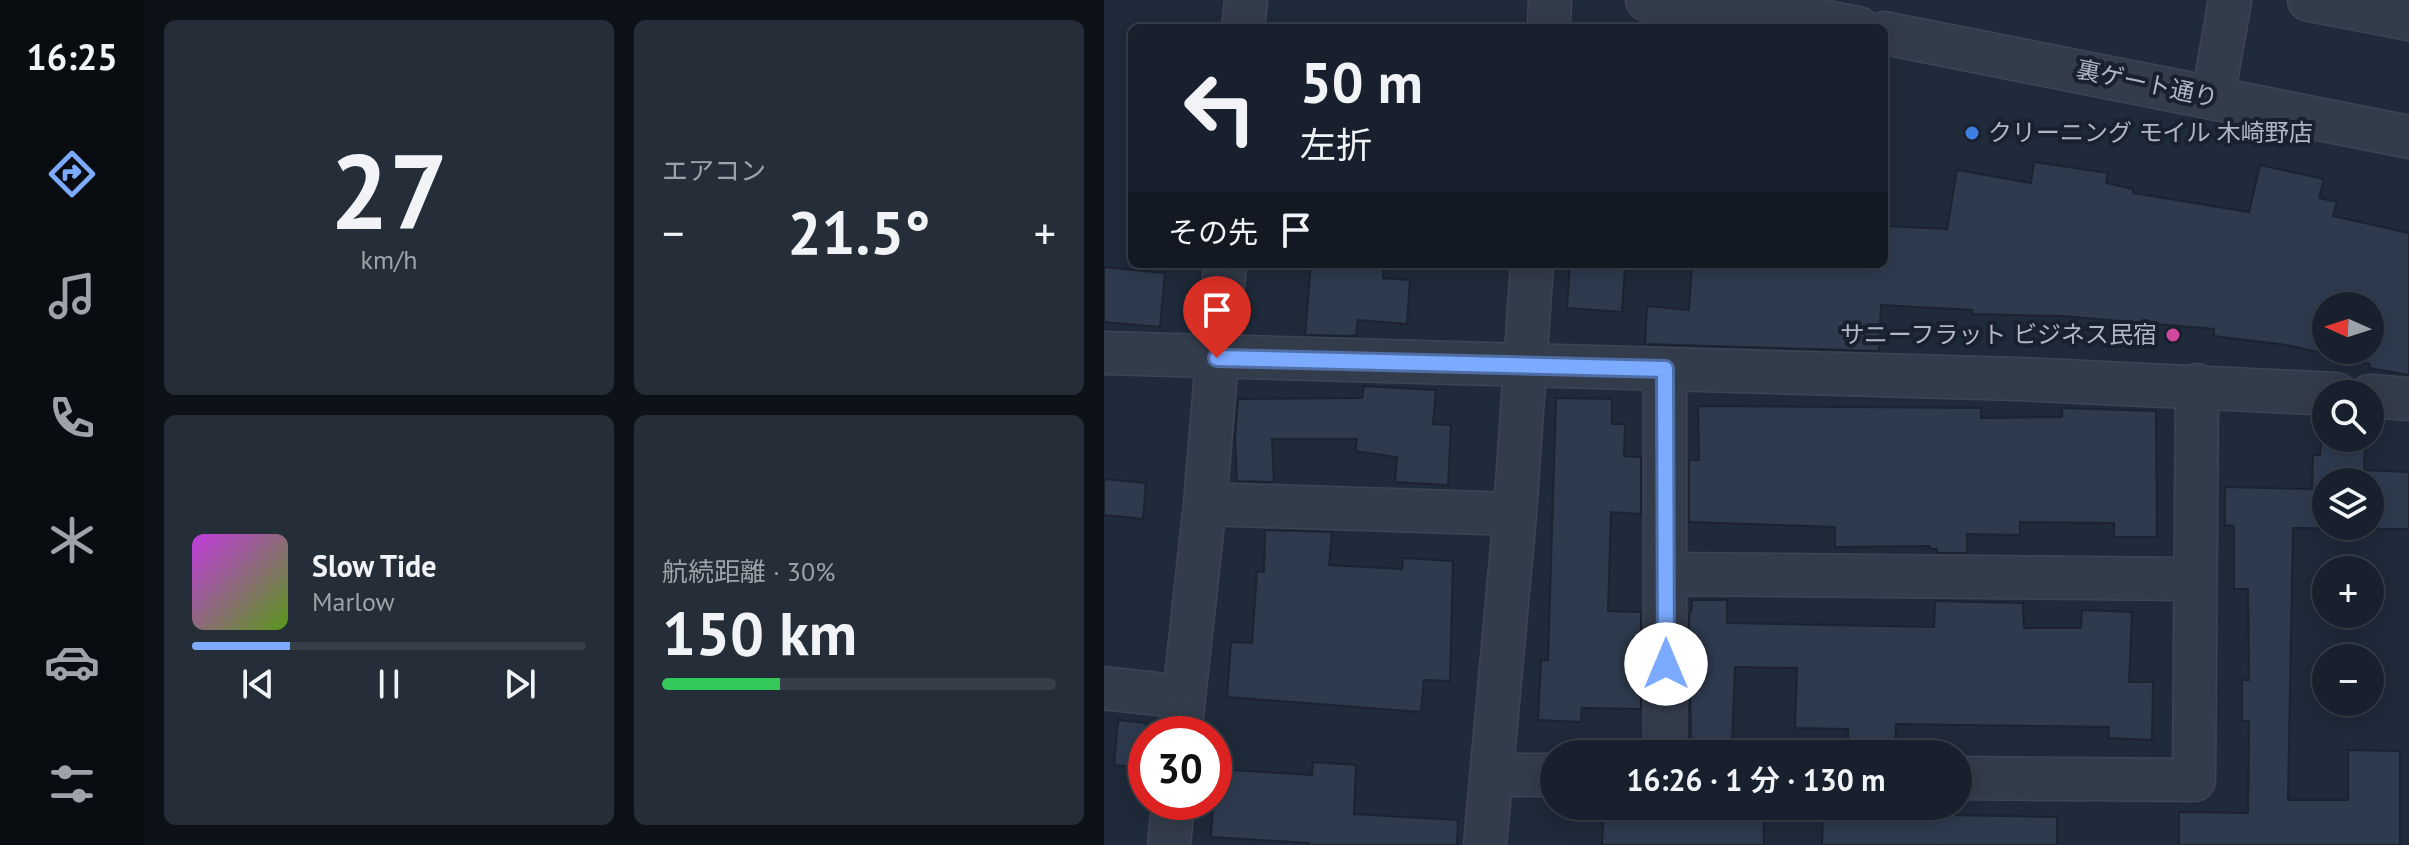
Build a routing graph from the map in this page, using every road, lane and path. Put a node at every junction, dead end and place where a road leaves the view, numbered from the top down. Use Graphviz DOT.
graph roads {
  1 [pos="1246,0"];
  2 [pos="1550,0"];
  3 [pos="1647,0"];
  4 [pos="2230,0"];
  5 [pos="2309,0"];
  6 [pos="2409,19"];
  7 [pos="1243,24"];
  8 [pos="1549,24"];
  9 [pos="1837,24"];
  10 [pos="1888,34"];
  11 [pos="2213,97"];
  12 [pos="2409,137"];
  13 [pos="1225,268"];
  14 [pos="1532,268"];
  15 [pos="1104,353"];
  16 [pos="1217,358"];
  17 [pos="1524,363"];
  18 [pos="1665,369"];
  19 [pos="2197,385"];
  20 [pos="2312,392"];
  21 [pos="2384,397"];
  22 [pos="2409,399"];
  23 [pos="1205,504"];
  24 [pos="1515,514"];
  25 [pos="1666,574"];
  26 [pos="2195,579"];
  27 [pos="1104,688"];
  28 [pos="1182,715"];
  29 [pos="1665,740"];
  30 [pos="1491,775"];
  31 [pos="1540,775"];
  32 [pos="1972,778"];
  33 [pos="1171,820"];
  34 [pos="1169,845"];
  35 [pos="1485,845"];
  1 -- 7 [label="street"];
  2 -- 8 [label="street"];
  3 -- 9 [label="street"];
  4 -- 11 [label="street"];
  5 -- 6 [label="street"];
  10 -- 11 [label="street, 裏ゲート通り"];
  11 -- 12 [label="street, 裏ゲート通り"];
  13 -- 16 [label="street"];
  14 -- 17 [label="street"];
  15 -- 16 [label="street"];
  16 -- 17 [label="street"];
  16 -- 23 [label="street"];
  17 -- 18 [label="street"];
  17 -- 24 [label="street"];
  18 -- 19 [label="street"];
  18 -- 25 [label="street"];
  19 -- 20 [label="street"];
  19 -- 26 [label="street"];
  21 -- 22 [label="street"];
  23 -- 24 [label="street"];
  23 -- 28 [label="street"];
  24 -- 30 [label="street"];
  25 -- 26 [label="street"];
  25 -- 29 [label="street"];
  26 -- 32 [label="street"];
  27 -- 28 [label="street"];
  30 -- 31 [label="street"];
  30 -- 35 [label="street"];
  33 -- 34 [label="street"];
}
